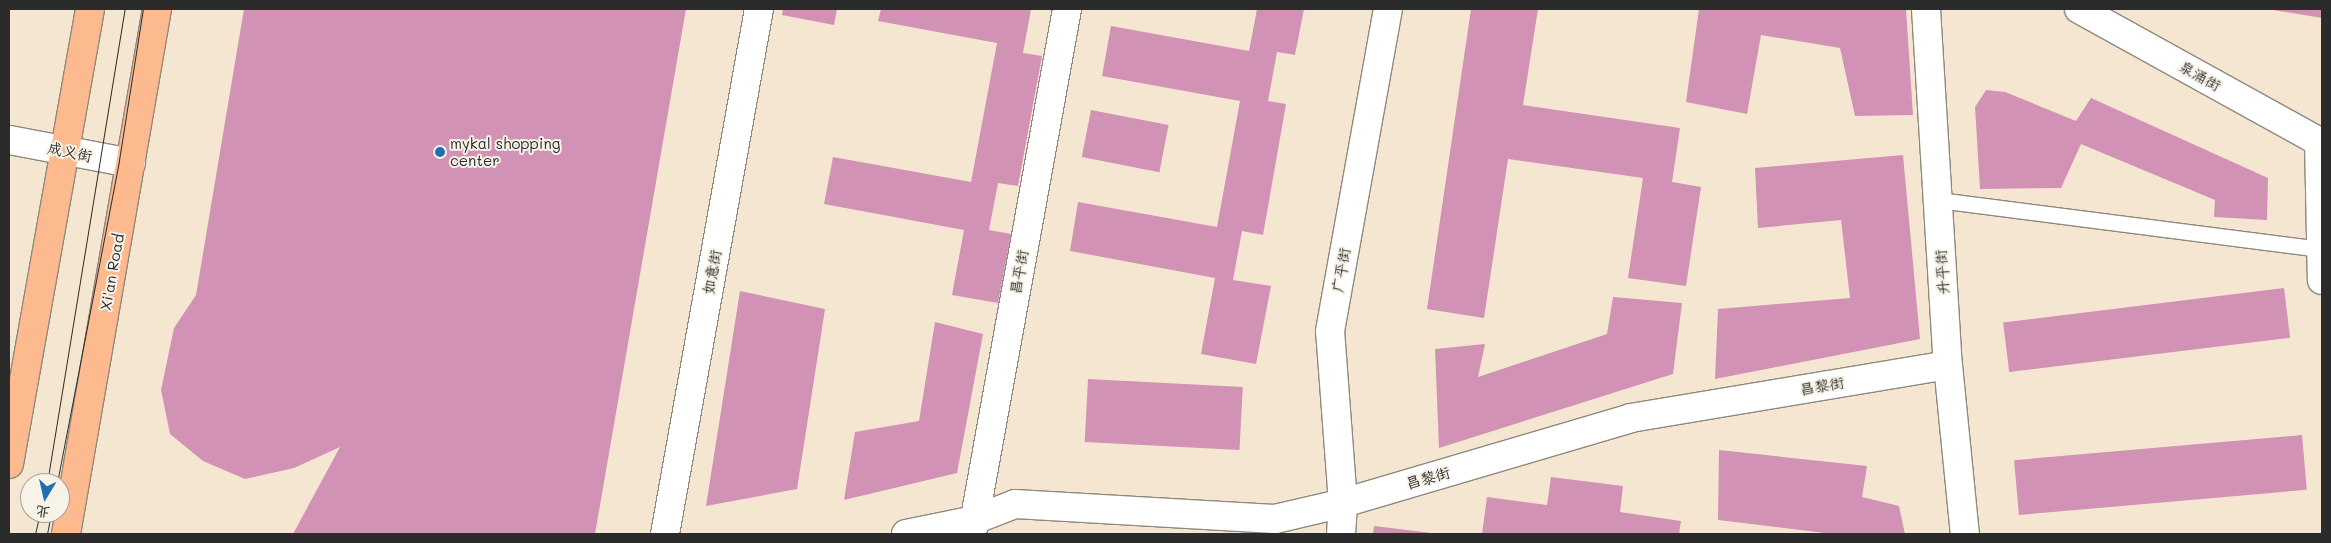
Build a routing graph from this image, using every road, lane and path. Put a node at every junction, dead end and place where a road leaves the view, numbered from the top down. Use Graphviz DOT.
graph roads {
  1 [pos="90,9"];
  2 [pos="157,9"];
  3 [pos="759,9"];
  4 [pos="1067,9"];
  5 [pos="1388,9"];
  6 [pos="1926,9"];
  7 [pos="2079,9"];
  8 [pos="9,140"];
  9 [pos="2320,142"];
  10 [pos="66,151"];
  11 [pos="131,163"];
  12 [pos="1938,200"];
  13 [pos="2319,249"];
  14 [pos="2322,280"];
  15 [pos="1948,364"];
  16 [pos="9,464"];
  17 [pos="1343,503"];
  18 [pos="973,527"];
  19 [pos="66,534"];
  20 [pos="665,534"];
  21 [pos="906,534"];
  22 [pos="1341,534"];
  23 [pos="1965,534"];
  1 -- 10 [label="main road"];
  2 -- 11 [label="main road, Xi'an Road"];
  3 -- 20 [label="street, 如意街"];
  4 -- 18 [label="street, 昌平街"];
  5 -- 17 [label="street, 广平街"];
  6 -- 12 [label="street, 升平街"];
  7 -- 9 [label="street, 泉涌街"];
  8 -- 10 [label="street, 成义街"];
  9 -- 13 [label="street"];
  10 -- 11 [label="street, 成义街"];
  10 -- 16 [label="main road"];
  11 -- 19 [label="main road, Xi'an Road"];
  12 -- 13 [label="lane"];
  12 -- 15 [label="street, 升平街"];
  13 -- 14 [label="street"];
  15 -- 17 [label="street, 昌黎街"];
  15 -- 23 [label="street, 升平街"];
  17 -- 18 [label="street, 昌黎街"];
  17 -- 22 [label="street, 广平街"];
  18 -- 21 [label="street, 昌黎街"];
}
